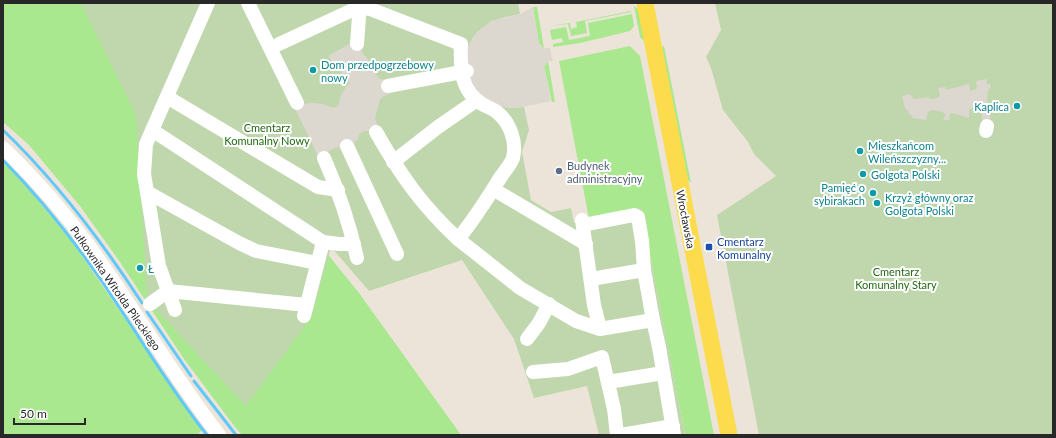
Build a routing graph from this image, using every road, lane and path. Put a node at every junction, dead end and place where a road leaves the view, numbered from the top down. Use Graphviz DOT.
graph roads {
  1 [pos="208,3"];
  2 [pos="248,3"];
  3 [pos="645,3"];
  4 [pos="360,5"];
  5 [pos="279,44"];
  6 [pos="357,44"];
  7 [pos="465,75"];
  8 [pos="388,86"];
  9 [pos="166,97"];
  10 [pos="477,100"];
  11 [pos="297,103"];
  12 [pos="152,130"];
  13 [pos="376,132"];
  14 [pos="351,144"];
  15 [pos="3,148"];
  16 [pos="324,158"];
  17 [pos="393,162"];
  18 [pos="493,189"];
  19 [pos="338,190"];
  20 [pos="147,192"];
  21 [pos="458,239"];
  22 [pos="323,242"];
  23 [pos="354,244"];
  24 [pos="586,244"];
  25 [pos="401,252"];
  26 [pos="357,258"];
  27 [pos="317,263"];
  28 [pos="644,270"];
  29 [pos="591,278"];
  30 [pos="168,291"];
  31 [pos="150,304"];
  32 [pos="549,304"];
  33 [pos="174,310"];
  34 [pos="653,320"];
  35 [pos="600,328"];
  36 [pos="527,339"];
  37 [pos="533,372"];
  38 [pos="663,373"];
  39 [pos="608,382"];
  40 [pos="673,430"];
  41 [pos="220,435"];
  42 [pos="616,435"];
  43 [pos="621,435"];
  44 [pos="729,435"];
  1 -- 9 [label="street"];
  2 -- 11 [label="street"];
  3 -- 44 [label="main road, Wrocławska"];
  4 -- 5 [label="street"];
  4 -- 6 [label="street"];
  4 -- 7 [label="street"];
  7 -- 8 [label="street"];
  7 -- 10 [label="street"];
  9 -- 12 [label="street"];
  9 -- 19 [label="street"];
  10 -- 17 [label="street"];
  10 -- 18 [label="street"];
  12 -- 20 [label="street"];
  12 -- 22 [label="street"];
  13 -- 17 [label="street"];
  14 -- 25 [label="street"];
  15 -- 41 [label="street, Pułkownika Witolda Pileckiego"];
  16 -- 19 [label="street"];
  17 -- 21 [label="street"];
  18 -- 21 [label="street"];
  18 -- 24 [label="street"];
  19 -- 23 [label="street"];
  20 -- 27 [label="street"];
  20 -- 30 [label="street"];
  21 -- 32 [label="street"];
  22 -- 23 [label="street"];
  22 -- 27 [label="street"];
  23 -- 26 [label="street"];
  24 -- 28 [label="street"];
  24 -- 29 [label="street"];
  27 -- 30 [label="street"];
  28 -- 29 [label="street"];
  28 -- 34 [label="street"];
  29 -- 35 [label="street"];
  30 -- 31 [label="street"];
  30 -- 33 [label="street"];
  32 -- 35 [label="street"];
  32 -- 36 [label="street"];
  34 -- 35 [label="street"];
  34 -- 38 [label="street"];
  37 -- 39 [label="street"];
  38 -- 39 [label="street"];
  38 -- 40 [label="street"];
  39 -- 42 [label="street"];
  40 -- 43 [label="street"];
}
